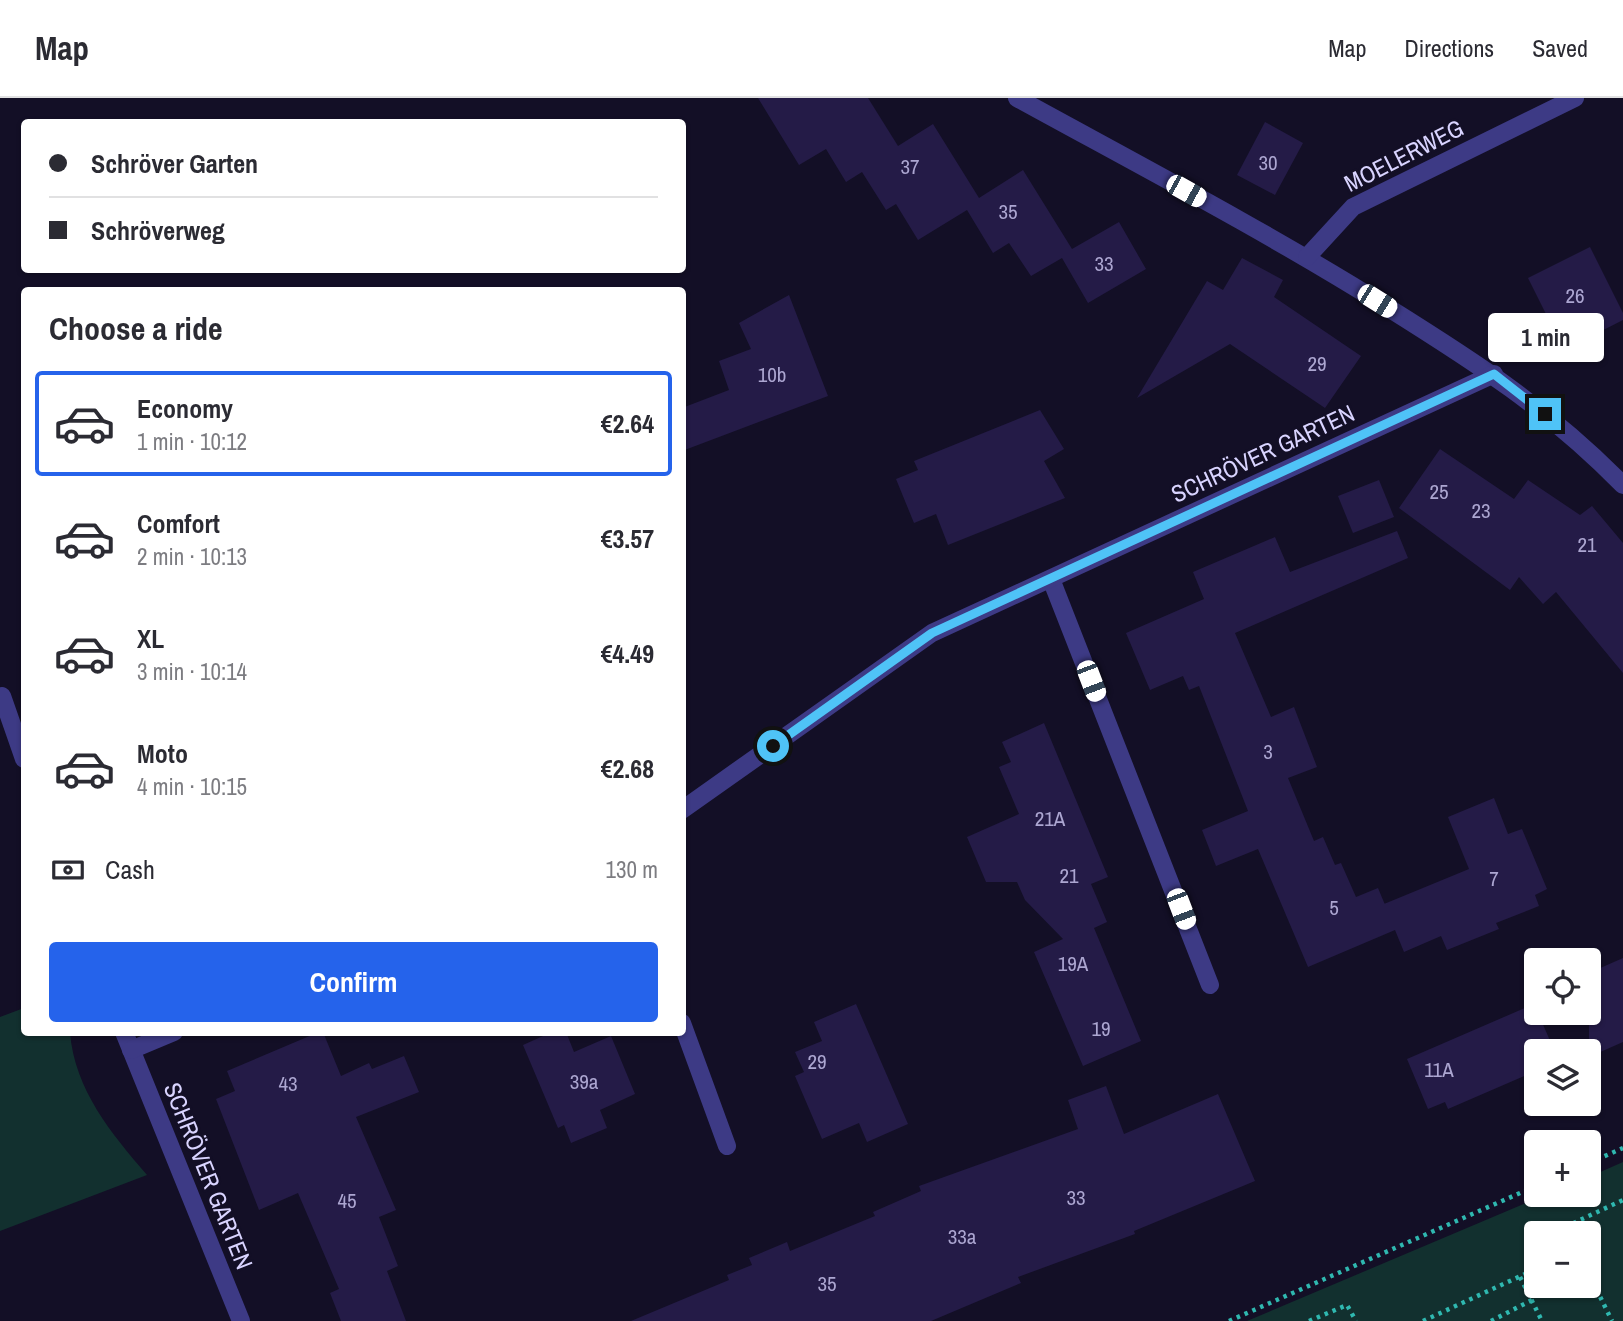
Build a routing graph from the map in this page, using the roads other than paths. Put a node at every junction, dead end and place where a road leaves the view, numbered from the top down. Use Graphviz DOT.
graph roads {
  1 [pos="1017,98"];
  2 [pos="1575,98"];
  3 [pos="1307,257"];
  4 [pos="1494,374"];
  5 [pos="1623,485"];
  6 [pos="1051,579"];
  7 [pos="2,696"];
  8 [pos="21,750"];
  9 [pos="686,807"];
  10 [pos="1210,985"];
  11 [pos="686,1034"];
  12 [pos="126,1036"];
  13 [pos="164,1036"];
  14 [pos="131,1050"];
  15 [pos="727,1146"];
  16 [pos="241,1321"];
  1 -- 3 [label="street"];
  2 -- 3 [label="street, MOELERWEG"];
  3 -- 4 [label="street"];
  4 -- 5 [label="street"];
  4 -- 6 [label="street, SCHRÖVER GARTEN"];
  6 -- 9 [label="street, SCHRÖVER GARTEN"];
  6 -- 10 [label="street"];
  7 -- 8 [label="street"];
  11 -- 15 [label="street"];
  12 -- 14 [label="street, SCHRÖVER GARTEN"];
  13 -- 14 [label="street"];
  14 -- 16 [label="street, SCHRÖVER GARTEN"];
}
